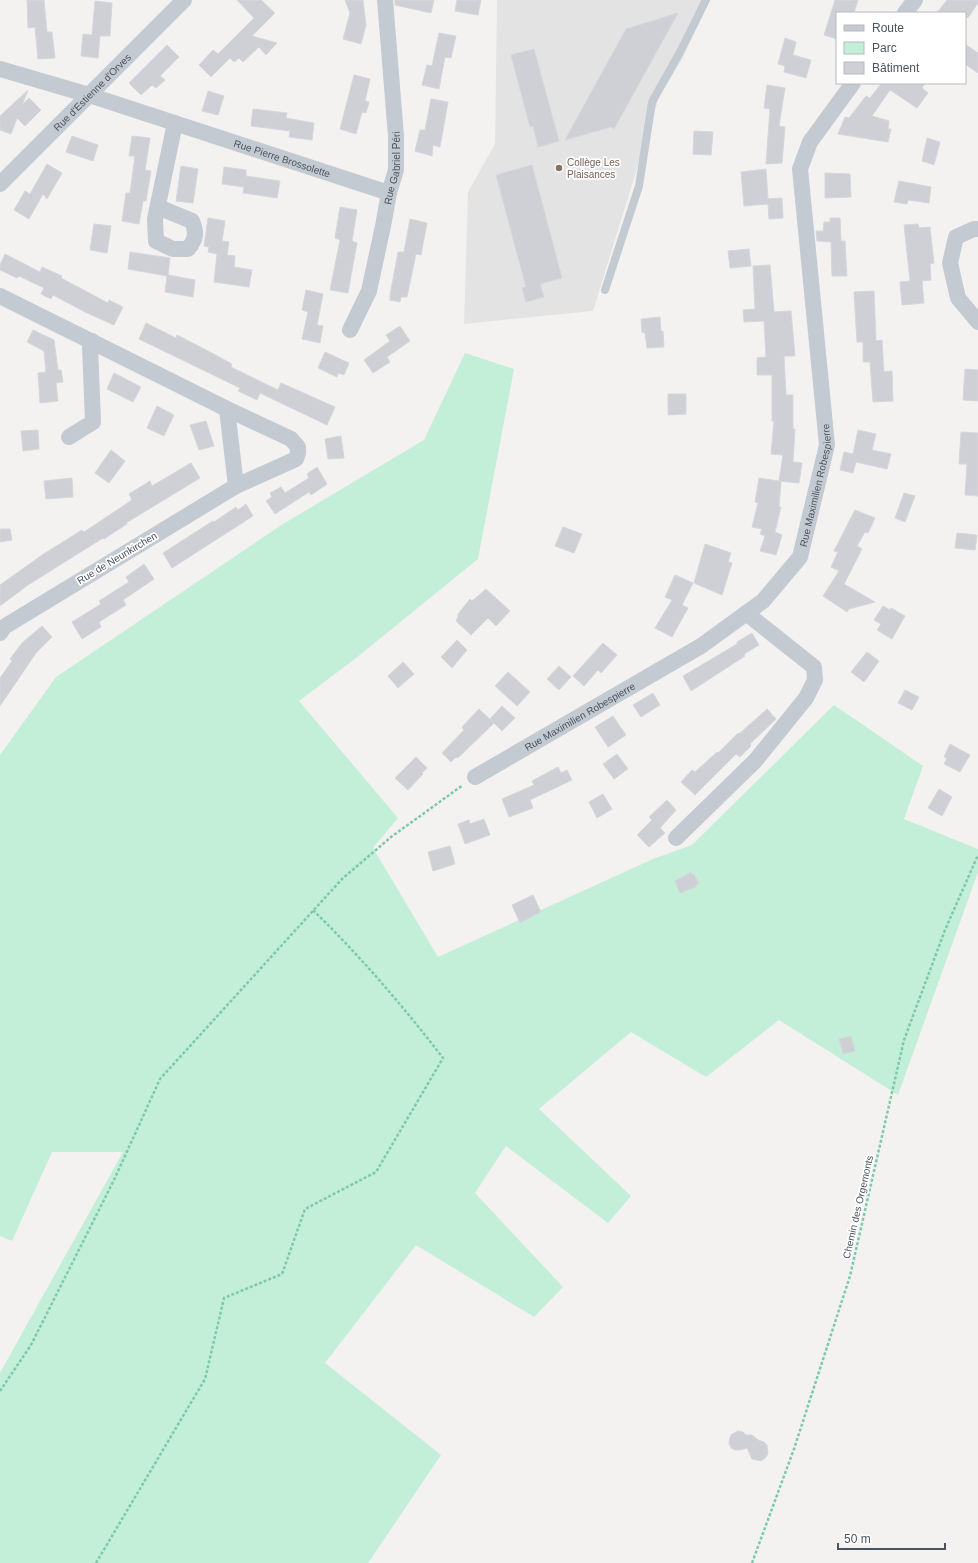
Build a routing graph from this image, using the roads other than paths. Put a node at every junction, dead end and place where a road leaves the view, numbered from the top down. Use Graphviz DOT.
graph roads {
  1 [pos="184,0"];
  2 [pos="385,0"];
  3 [pos="706,0"];
  4 [pos="915,0"];
  5 [pos="906,12"];
  6 [pos="0,69"];
  7 [pos="852,84"];
  8 [pos="89,95"];
  9 [pos="175,123"];
  10 [pos="0,184"];
  11 [pos="389,193"];
  12 [pos="158,207"];
  13 [pos="978,229"];
  14 [pos="605,290"];
  15 [pos="0,296"];
  16 [pos="978,322"];
  17 [pos="350,330"];
  18 [pos="92,341"];
  19 [pos="228,409"];
  20 [pos="69,437"];
  21 [pos="236,486"];
  22 [pos="746,613"];
  23 [pos="0,632"];
  24 [pos="475,777"];
  25 [pos="676,838"];
  1 -- 8 [label="street, Rue d'Estienne d'Orves"];
  2 -- 11 [label="street, Rue Gabriel Péri"];
  3 -- 14 [label="lane"];
  4 -- 5 [label="street"];
  6 -- 8 [label="street, Rue Pierre Brossolette"];
  7 -- 22 [label="street, Rue Maximilien Robespierre"];
  8 -- 9 [label="street, Rue Pierre Brossolette"];
  8 -- 10 [label="street, Rue d'Estienne d'Orves"];
  9 -- 11 [label="street, Rue Pierre Brossolette"];
  9 -- 12 [label="street"];
  11 -- 17 [label="street, Rue Gabriel Péri"];
  13 -- 16 [label="street"];
  15 -- 18 [label="street, Rue de Neunkirchen"];
  18 -- 19 [label="street, Rue de Neunkirchen"];
  18 -- 20 [label="street"];
  19 -- 21 [label="street"];
  19 -- 21 [label="street, Rue de Neunkirchen"];
  21 -- 23 [label="street, Rue de Neunkirchen"];
  22 -- 24 [label="street, Rue Maximilien Robespierre"];
  22 -- 25 [label="street"];
}
